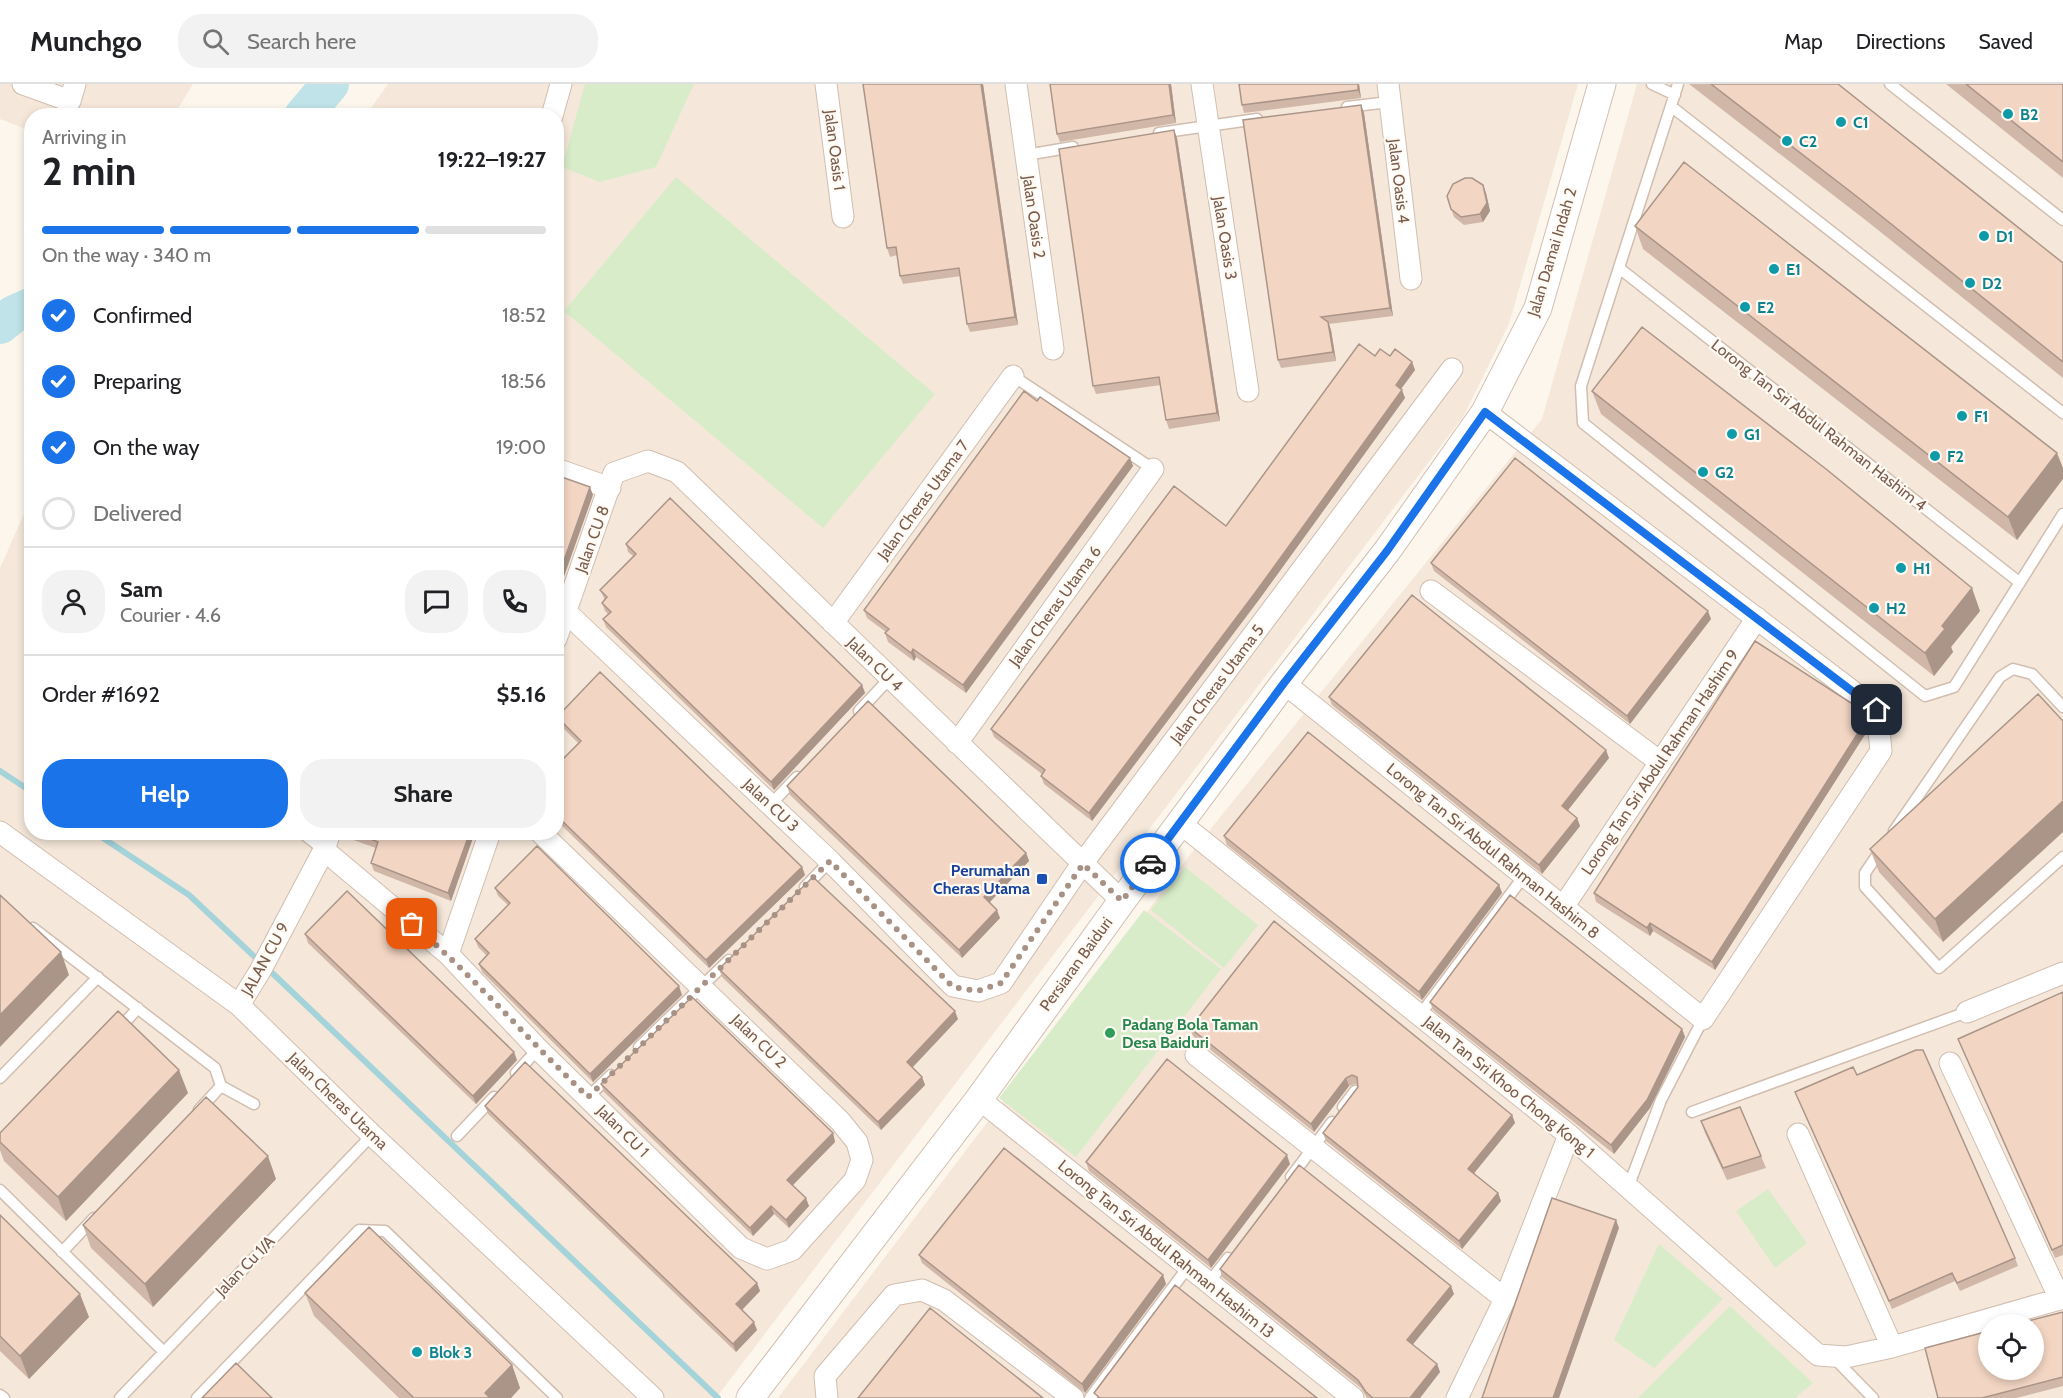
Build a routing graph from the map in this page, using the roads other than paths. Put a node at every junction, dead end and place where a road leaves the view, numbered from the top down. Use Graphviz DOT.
graph roads {
  1 [pos="22,84"];
  2 [pos="75,84"];
  3 [pos="561,84"];
  4 [pos="826,84"];
  5 [pos="1016,84"];
  6 [pos="1202,84"];
  7 [pos="1602,84"];
  8 [pos="1652,84"];
  9 [pos="1890,84"];
  10 [pos="1677,89"];
  11 [pos="1389,93"];
  12 [pos="1672,107"];
  13 [pos="554,108"];
  14 [pos="1333,109"];
  15 [pos="1265,118"];
  16 [pos="1209,125"];
  17 [pos="1152,134"];
  18 [pos="1083,146"];
  19 [pos="1026,155"];
  20 [pos="843,217"];
  21 [pos="2063,220"];
  22 [pos="1619,268"];
  23 [pos="1411,279"];
  24 [pos="1053,349"];
  25 [pos="1452,369"];
  26 [pos="1013,376"];
  27 [pos="1248,391"];
  28 [pos="1485,412"];
  29 [pos="2063,412"];
  30 [pos="1153,469"];
  31 [pos="564,470"];
  32 [pos="612,480"];
  33 [pos="2063,514"];
  34 [pos="2019,582"];
  35 [pos="1431,591"];
  36 [pos="566,612"];
  37 [pos="564,617"];
  38 [pos="1757,618"];
  39 [pos="833,623"];
  40 [pos="890,678"];
  41 [pos="1284,683"];
  42 [pos="2063,707"];
  43 [pos="850,721"];
  44 [pos="957,743"];
  45 [pos="1660,762"];
  46 [pos="802,771"];
  47 [pos="770,805"];
  48 [pos="1180,823"];
  49 [pos="0,832"];
  50 [pos="487,840"];
  51 [pos="548,840"];
  52 [pos="327,841"];
  53 [pos="830,861"];
  54 [pos="2061,862"];
  55 [pos="1083,864"];
  56 [pos="1524,876"];
  57 [pos="797,894"];
  58 [pos="1122,901"];
  59 [pos="1563,906"];
  60 [pos="25,921"];
  61 [pos="741,949"];
  62 [pos="448,954"];
  63 [pos="2063,973"];
  64 [pos="98,977"];
  65 [pos="702,986"];
  66 [pos="978,991"];
  67 [pos="239,1005"];
  68 [pos="138,1008"];
  69 [pos="1967,1012"];
  70 [pos="1420,1015"];
  71 [pos="1703,1019"];
  72 [pos="106,1042"];
  73 [pos="538,1049"];
  74 [pos="1196,1055"];
  75 [pos="1950,1063"];
  76 [pos="0,1078"];
  77 [pos="221,1086"];
  78 [pos="1355,1091"];
  79 [pos="588,1097"];
  80 [pos="979,1100"];
  81 [pos="254,1104"];
  82 [pos="1692,1112"];
  83 [pos="189,1119"];
  84 [pos="1798,1134"];
  85 [pos="372,1135"];
  86 [pos="1569,1135"];
  87 [pos="457,1136"];
  88 [pos="1313,1148"];
  89 [pos="1285,1184"];
  90 [pos="1629,1185"];
  91 [pos="0,1191"];
  92 [pos="102,1211"];
  93 [pos="1236,1248"];
  94 [pos="62,1252"];
  95 [pos="767,1259"];
  96 [pos="1188,1267"];
  97 [pos="1209,1284"];
  98 [pos="2061,1298"];
  99 [pos="1504,1299"];
  100 [pos="1892,1347"];
  101 [pos="163,1351"];
  102 [pos="1832,1356"];
  103 [pos="0,1395"];
  104 [pos="753,1395"];
  105 [pos="4,1398"];
  106 [pos="120,1398"];
  107 [pos="197,1398"];
  108 [pos="557,1398"];
  109 [pos="653,1398"];
  110 [pos="827,1398"];
  111 [pos="1073,1398"];
  112 [pos="1090,1398"];
  113 [pos="1353,1398"];
  114 [pos="1457,1398"];
  115 [pos="1873,1398"];
  1 -- 2 [label="street"];
  3 -- 13 [label="street"];
  4 -- 20 [label="street, Jalan Oasis 1"];
  5 -- 19 [label="street, Jalan Oasis 2"];
  6 -- 16 [label="street, Jalan Oasis 3"];
  7 -- 28 [label="street, Jalan Damai Indah 2"];
  8 -- 10 [label="lane"];
  9 -- 21 [label="lane"];
  10 -- 12 [label="lane"];
  11 -- 14 [label="lane"];
  11 -- 23 [label="street, Jalan Oasis 4"];
  12 -- 22 [label="lane"];
  12 -- 29 [label="lane"];
  15 -- 16 [label="lane"];
  16 -- 17 [label="lane"];
  16 -- 27 [label="street, Jalan Oasis 3"];
  18 -- 19 [label="lane"];
  19 -- 24 [label="street, Jalan Oasis 2"];
  22 -- 34 [label="lane, Lorong Tan Sri Abdul Rahman Hashim 4"];
  22 -- 34 [label="lane"];
  25 -- 55 [label="street, Jalan Cheras Utama 5"];
  26 -- 30 [label="lane"];
  26 -- 39 [label="street, Jalan Cheras Utama 7"];
  28 -- 38 [label="street"];
  28 -- 41 [label="street, Persiaran Baiduri"];
  30 -- 44 [label="street, Jalan Cheras Utama 6"];
  31 -- 32 [label="street"];
  32 -- 36 [label="street, Jalan CU 8"];
  32 -- 39 [label="street, Jalan CU 4"];
  33 -- 34 [label="lane"];
  35 -- 45 [label="street"];
  36 -- 37 [label="street, Jalan CU 8"];
  36 -- 47 [label="street, Jalan CU 3"];
  38 -- 45 [label="street, Lorong Tan Sri Abdul Rahman Hashim 9"];
  38 -- 71 [label="street"];
  39 -- 40 [label="street, Jalan CU 4"];
  40 -- 43 [label="lane"];
  40 -- 44 [label="street, Jalan CU 4"];
  41 -- 48 [label="street, Persiaran Baiduri"];
  41 -- 56 [label="street, Lorong Tan Sri Abdul Rahman Hashim 8"];
  42 -- 54 [label="lane"];
  44 -- 55 [label="street, Jalan CU 4"];
  45 -- 59 [label="street, Lorong Tan Sri Abdul Rahman Hashim 9"];
  46 -- 47 [label="lane"];
  47 -- 53 [label="street, Jalan CU 3"];
  48 -- 58 [label="street, Persiaran Baiduri"];
  48 -- 70 [label="street, Jalan Tan Sri Khoo Chong Kong 1"];
  49 -- 67 [label="street, Jalan Cheras Utama"];
  50 -- 62 [label="street"];
  51 -- 65 [label="street, Jalan CU 2"];
  52 -- 62 [label="street, Jalan CU 1"];
  52 -- 67 [label="street, JALAN CU 9"];
  53 -- 57 [label="lane"];
  53 -- 66 [label="street, Jalan CU 3"];
  55 -- 58 [label="street, Jalan CU 4"];
  55 -- 66 [label="street, Jalan Cheras Utama 5"];
  56 -- 59 [label="street, Lorong Tan Sri Abdul Rahman Hashim 8"];
  56 -- 70 [label="lane"];
  58 -- 80 [label="street, Persiaran Baiduri"];
  59 -- 71 [label="street, Lorong Tan Sri Abdul Rahman Hashim 8"];
  60 -- 64 [label="lane"];
  61 -- 65 [label="lane"];
  62 -- 73 [label="street, Jalan CU 1"];
  63 -- 69 [label="street"];
  64 -- 68 [label="lane"];
  64 -- 76 [label="lane"];
  65 -- 79 [label="lane"];
  65 -- 95 [label="street, Jalan CU 2"];
  67 -- 85 [label="street, Jalan Cheras Utama"];
  68 -- 72 [label="lane"];
  68 -- 77 [label="lane"];
  69 -- 82 [label="lane"];
  70 -- 86 [label="street, Jalan Tan Sri Khoo Chong Kong 1"];
  71 -- 90 [label="lane"];
  73 -- 79 [label="street, Jalan CU 1"];
  73 -- 87 [label="lane"];
  74 -- 88 [label="street"];
  75 -- 98 [label="street"];
  77 -- 81 [label="lane"];
  77 -- 83 [label="lane"];
  78 -- 88 [label="lane"];
  79 -- 95 [label="street, Jalan CU 1"];
  80 -- 96 [label="street, Lorong Tan Sri Abdul Rahman Hashim 13"];
  80 -- 104 [label="street, Persiaran Baiduri"];
  84 -- 100 [label="street"];
  85 -- 101 [label="lane, Jalan Cu 1/A"];
  85 -- 109 [label="street, Jalan Cheras Utama"];
  86 -- 90 [label="street, Jalan Tan Sri Khoo Chong Kong 1"];
  86 -- 99 [label="street"];
  88 -- 89 [label="lane"];
  88 -- 99 [label="street"];
  90 -- 102 [label="street, Jalan Tan Sri Khoo Chong Kong 1"];
  91 -- 94 [label="lane"];
  92 -- 94 [label="lane"];
  93 -- 97 [label="lane"];
  94 -- 101 [label="lane"];
  96 -- 97 [label="street, Lorong Tan Sri Abdul Rahman Hashim 13"];
  96 -- 112 [label="lane"];
  97 -- 113 [label="street, Lorong Tan Sri Abdul Rahman Hashim 13"];
  98 -- 100 [label="street"];
  99 -- 114 [label="street"];
  100 -- 102 [label="street"];
  101 -- 106 [label="lane, Jalan Cu 1/A"];
  102 -- 115 [label="lane"];
  103 -- 105 [label="lane"];
  107 -- 108 [label="lane"];
  110 -- 111 [label="street"];
}
